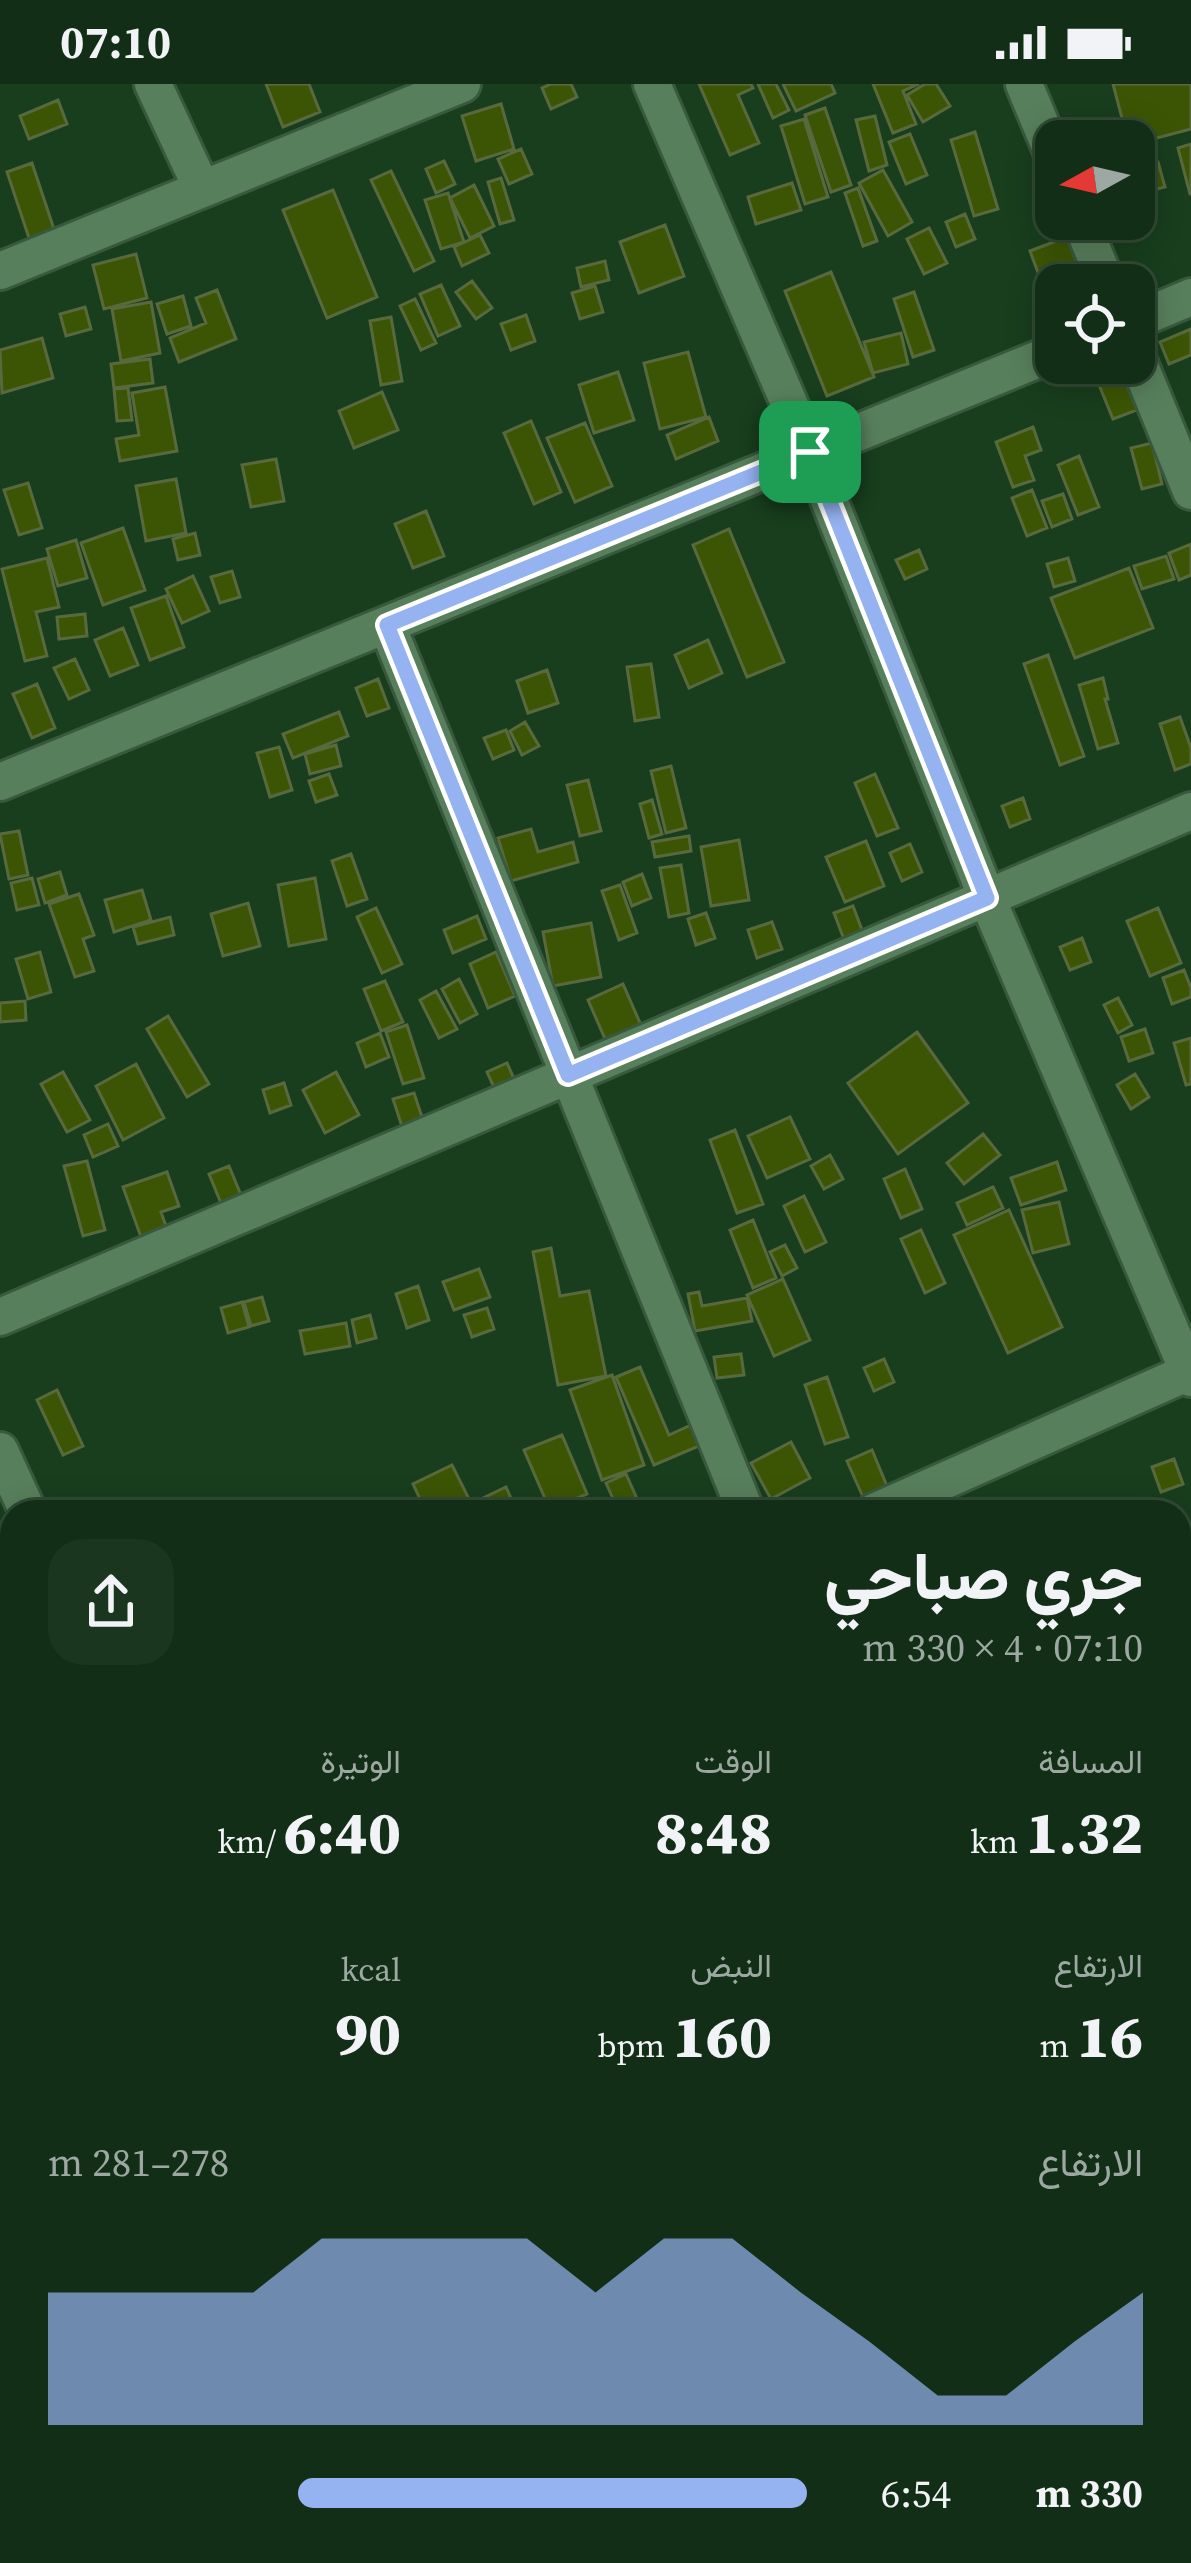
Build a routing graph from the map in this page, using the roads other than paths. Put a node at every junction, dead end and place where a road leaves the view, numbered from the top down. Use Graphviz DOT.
graph roads {
  1 [pos="152,84"];
  2 [pos="462,84"];
  3 [pos="652,84"];
  4 [pos="1024,84"];
  5 [pos="1039,120"];
  6 [pos="202,189"];
  7 [pos="0,271"];
  8 [pos="1191,297"];
  9 [pos="1155,312"];
  10 [pos="1035,361"];
  11 [pos="1147,384"];
  12 [pos="810,452"];
  13 [pos="1191,491"];
  14 [pos="387,625"];
  15 [pos="0,782"];
  16 [pos="1191,811"];
  17 [pos="987,898"];
  18 [pos="568,1075"];
  19 [pos="0,1317"];
  20 [pos="1190,1374"];
  21 [pos="0,1451"];
  22 [pos="22,1500"];
  23 [pos="741,1500"];
  24 [pos="901,1500"];
  1 -- 6 [label="street"];
  2 -- 6 [label="street"];
  3 -- 12 [label="street"];
  4 -- 5 [label="street"];
  6 -- 7 [label="street"];
  8 -- 9 [label="street"];
  10 -- 12 [label="street"];
  11 -- 13 [label="street"];
  12 -- 14 [label="street"];
  12 -- 17 [label="street"];
  14 -- 15 [label="street"];
  14 -- 18 [label="street"];
  16 -- 17 [label="street"];
  17 -- 18 [label="street"];
  17 -- 20 [label="street"];
  18 -- 19 [label="street"];
  18 -- 23 [label="street"];
  20 -- 24 [label="street"];
  21 -- 22 [label="street"];
}
